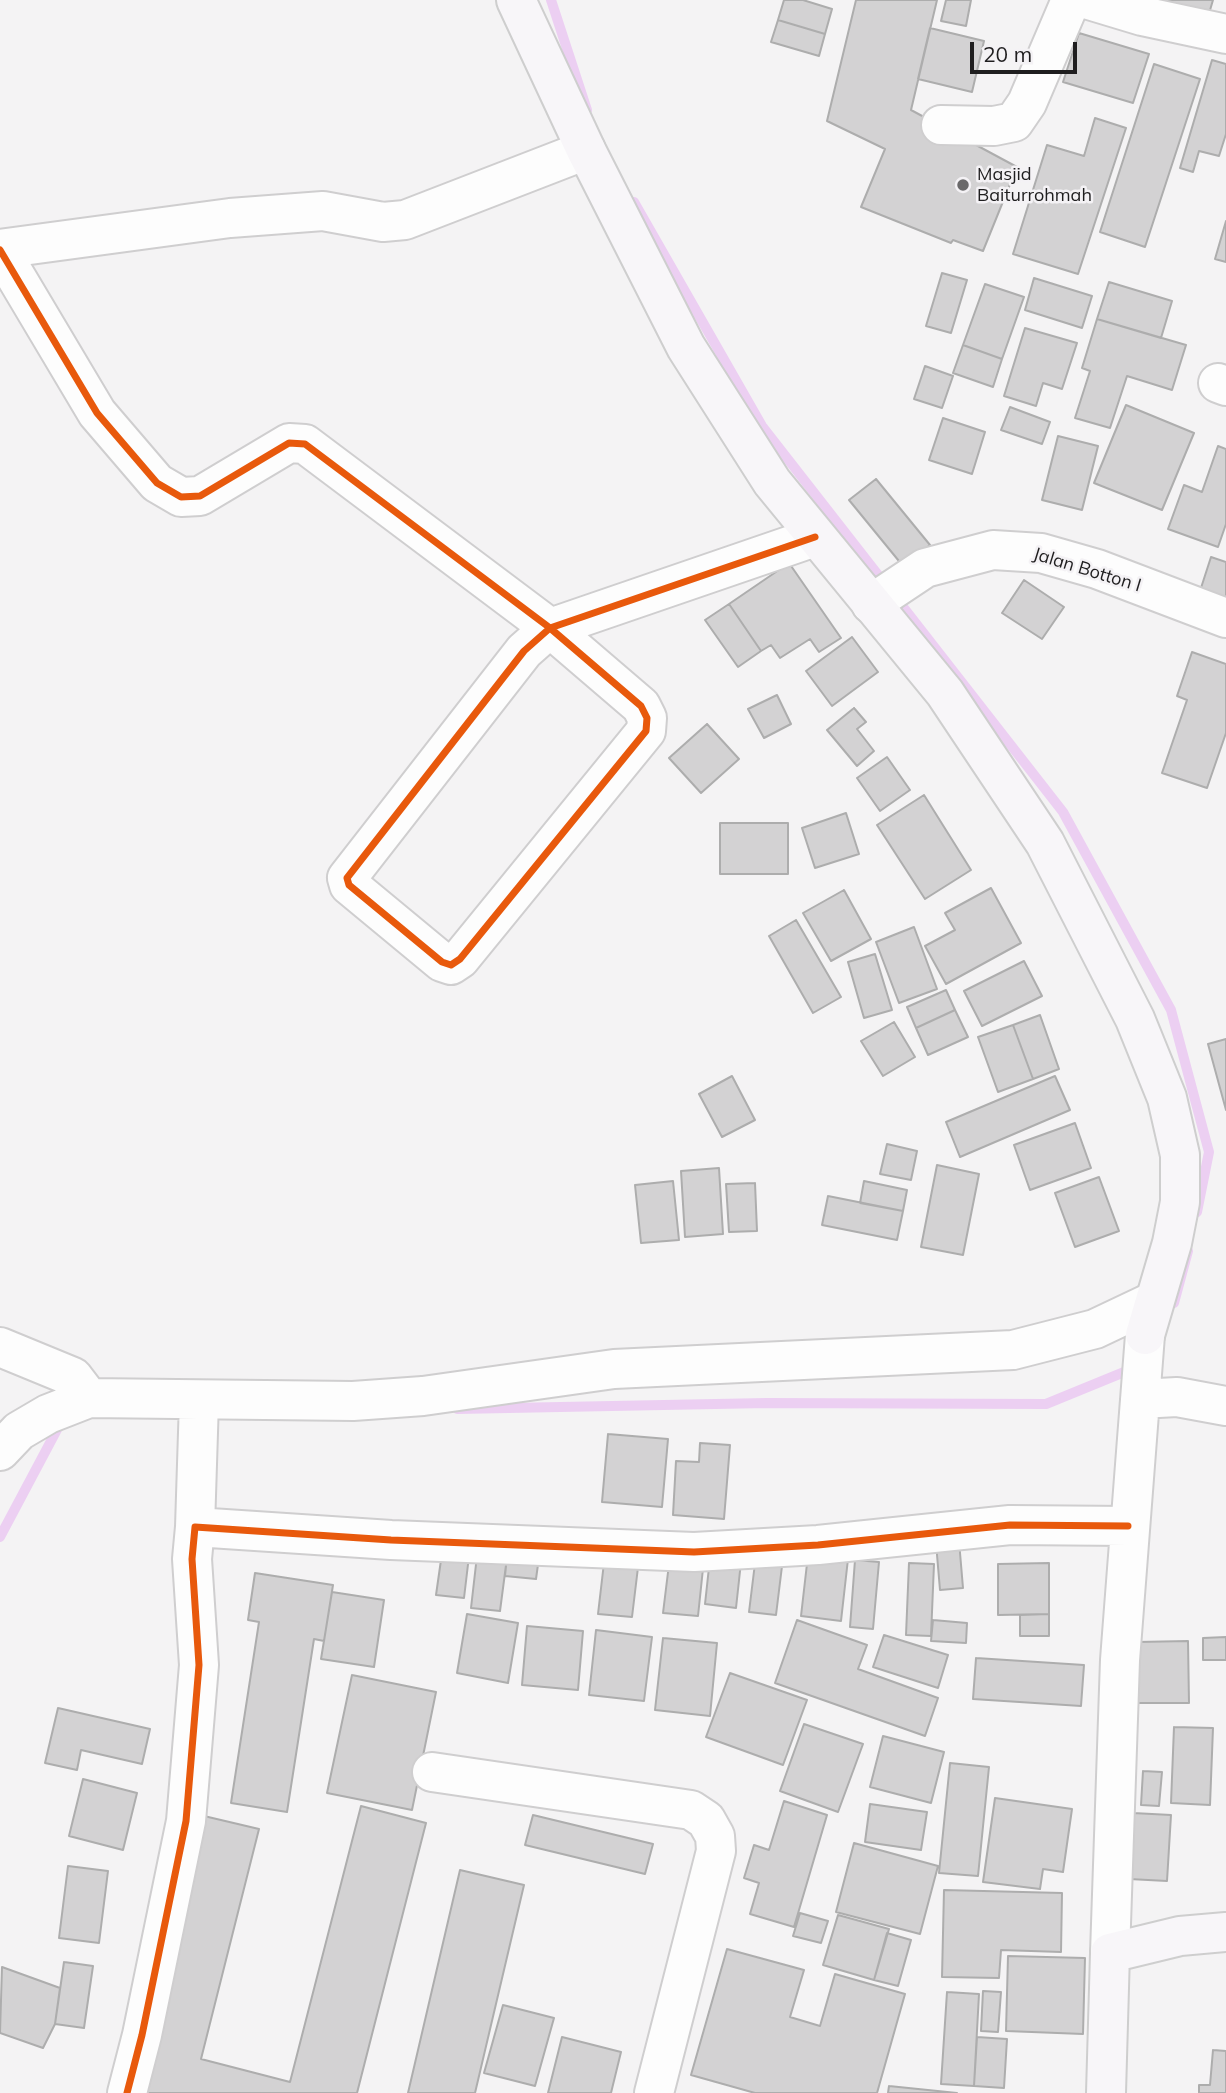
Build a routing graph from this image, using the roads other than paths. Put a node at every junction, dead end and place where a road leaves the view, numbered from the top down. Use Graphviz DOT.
graph roads {
  1 [pos="516,0"];
  2 [pos="1071,0"];
  3 [pos="1089,0"];
  4 [pos="1145,8"];
  5 [pos="1226,34"];
  6 [pos="941,125"];
  7 [pos="586,150"];
  8 [pos="0,249"];
  9 [pos="815,537"];
  10 [pos="888,593"];
  11 [pos="1226,618"];
  12 [pos="550,628"];
  13 [pos="1149,1319"];
  14 [pos="0,1347"];
  15 [pos="1141,1386"];
  16 [pos="89,1398"];
  17 [pos="1226,1406"];
  18 [pos="199,1409"];
  19 [pos="0,1451"];
  20 [pos="195,1527"];
  21 [pos="1128,1527"];
  22 [pos="432,1772"];
  23 [pos="1226,1932"];
  24 [pos="1110,1953"];
  25 [pos="127,2093"];
  26 [pos="654,2093"];
  27 [pos="1105,2093"];
  1 -- 7 [label="main road"];
  2 -- 6 [label="street"];
  3 -- 4 [label="street"];
  4 -- 5 [label="street"];
  7 -- 8 [label="street"];
  7 -- 9 [label="main road"];
  8 -- 12 [label="street"];
  9 -- 10 [label="main road"];
  9 -- 12 [label="street"];
  10 -- 11 [label="street, Jalan Botton I"];
  10 -- 13 [label="main road"];
  12 -- 12 [label="street"];
  13 -- 15 [label="street"];
  13 -- 18 [label="street"];
  14 -- 16 [label="street"];
  15 -- 17 [label="street"];
  15 -- 21 [label="street"];
  16 -- 18 [label="street"];
  16 -- 19 [label="street"];
  18 -- 20 [label="street"];
  20 -- 21 [label="street"];
  20 -- 25 [label="street"];
  21 -- 24 [label="street"];
  22 -- 26 [label="street"];
  23 -- 24 [label="main road"];
  24 -- 27 [label="main road"];
}
